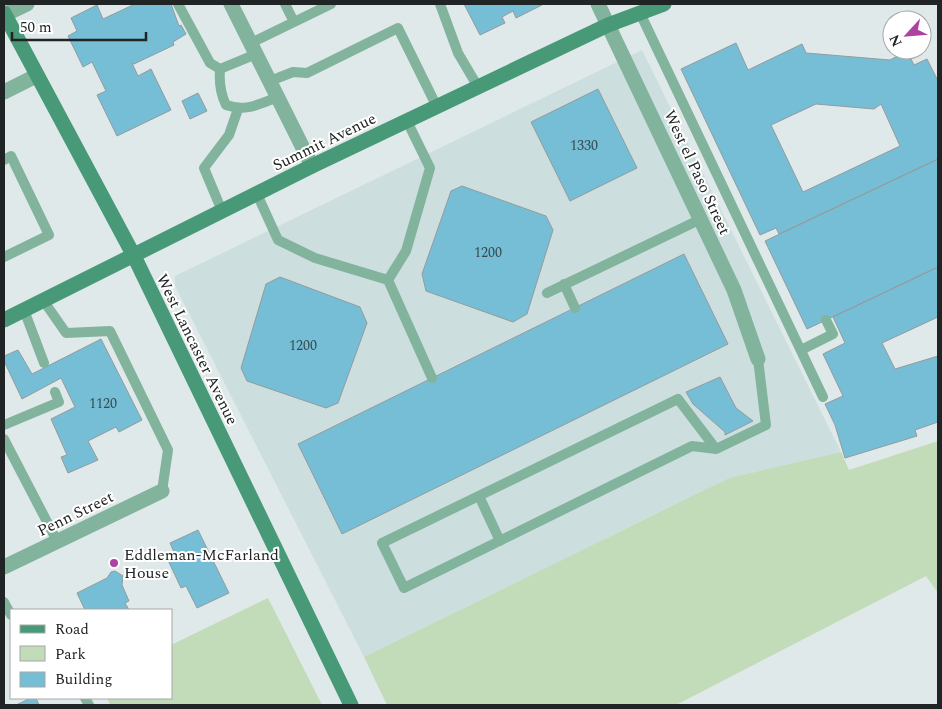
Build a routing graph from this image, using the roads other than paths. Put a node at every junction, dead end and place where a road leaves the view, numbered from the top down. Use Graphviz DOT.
graph roads {
  1 [pos="27,4"];
  2 [pos="178,4"];
  3 [pos="231,4"];
  4 [pos="285,4"];
  5 [pos="331,4"];
  6 [pos="440,4"];
  7 [pos="598,4"];
  8 [pos="659,5"];
  9 [pos="640,13"];
  10 [pos="4,14"];
  11 [pos="294,22"];
  12 [pos="608,25"];
  13 [pos="254,49"];
  14 [pos="220,69"];
  15 [pos="36,76"];
  16 [pos="270,81"];
  17 [pos="478,87"];
  18 [pos="4,92"];
  19 [pos="278,97"];
  20 [pos="437,107"];
  21 [pos="238,109"];
  22 [pos="407,121"];
  23 [pos="4,160"];
  24 [pos="312,166"];
  25 [pos="257,194"];
  26 [pos="222,211"];
  27 [pos="701,219"];
  28 [pos="134,256"];
  29 [pos="4,257"];
  30 [pos="388,280"];
  31 [pos="564,284"];
  32 [pos="547,292"];
  33 [pos="43,300"];
  34 [pos="575,308"];
  35 [pos="24,310"];
  36 [pos="4,320"];
  37 [pos="826,320"];
  38 [pos="801,350"];
  39 [pos="758,360"];
  40 [pos="44,363"];
  41 [pos="432,378"];
  42 [pos="56,392"];
  43 [pos="822,396"];
  44 [pos="4,425"];
  45 [pos="4,439"];
  46 [pos="716,449"];
  47 [pos="162,491"];
  48 [pos="479,496"];
  49 [pos="57,541"];
  50 [pos="500,541"];
  51 [pos="5,563"];
  52 [pos="4,602"];
  53 [pos="10,613"];
  54 [pos="351,705"];
  1 -- 10 [label="street"];
  2 -- 14 [label="lane"];
  3 -- 13 [label="street"];
  4 -- 11 [label="lane"];
  5 -- 11 [label="lane"];
  6 -- 17 [label="lane"];
  7 -- 12 [label="street, West el Paso Street"];
  8 -- 9 [label="main road, Summit Avenue"];
  9 -- 12 [label="main road, Summit Avenue"];
  9 -- 38 [label="lane"];
  10 -- 15 [label="main road, West Lancaster Avenue"];
  11 -- 13 [label="lane"];
  12 -- 17 [label="main road, Summit Avenue"];
  12 -- 27 [label="street, West el Paso Street"];
  13 -- 14 [label="lane"];
  13 -- 16 [label="street"];
  14 -- 21 [label="lane"];
  15 -- 18 [label="street"];
  15 -- 28 [label="main road, West Lancaster Avenue"];
  16 -- 19 [label="street"];
  16 -- 20 [label="lane"];
  17 -- 20 [label="main road, Summit Avenue"];
  19 -- 21 [label="lane"];
  19 -- 24 [label="street"];
  20 -- 22 [label="main road, Summit Avenue"];
  21 -- 26 [label="lane"];
  22 -- 24 [label="main road, Summit Avenue"];
  22 -- 30 [label="lane"];
  23 -- 29 [label="lane"];
  24 -- 25 [label="main road, Summit Avenue"];
  25 -- 26 [label="main road, Summit Avenue"];
  25 -- 30 [label="lane"];
  26 -- 28 [label="main road, Summit Avenue"];
  27 -- 31 [label="lane"];
  27 -- 39 [label="street, West el Paso Street"];
  28 -- 33 [label="main road, Summit Avenue"];
  28 -- 54 [label="main road, West Lancaster Avenue"];
  30 -- 41 [label="lane"];
  31 -- 32 [label="lane"];
  31 -- 34 [label="lane"];
  33 -- 35 [label="main road, Summit Avenue"];
  33 -- 47 [label="lane"];
  35 -- 36 [label="main road, Summit Avenue"];
  35 -- 40 [label="lane"];
  37 -- 38 [label="lane"];
  38 -- 43 [label="lane"];
  39 -- 46 [label="lane"];
  42 -- 44 [label="lane"];
  45 -- 49 [label="lane"];
  46 -- 48 [label="lane"];
  46 -- 50 [label="lane"];
  47 -- 49 [label="street, Penn Street"];
  48 -- 50 [label="lane"];
  48 -- 50 [label="lane"];
  49 -- 51 [label="street, Penn Street"];
  52 -- 53 [label="lane"];
}
